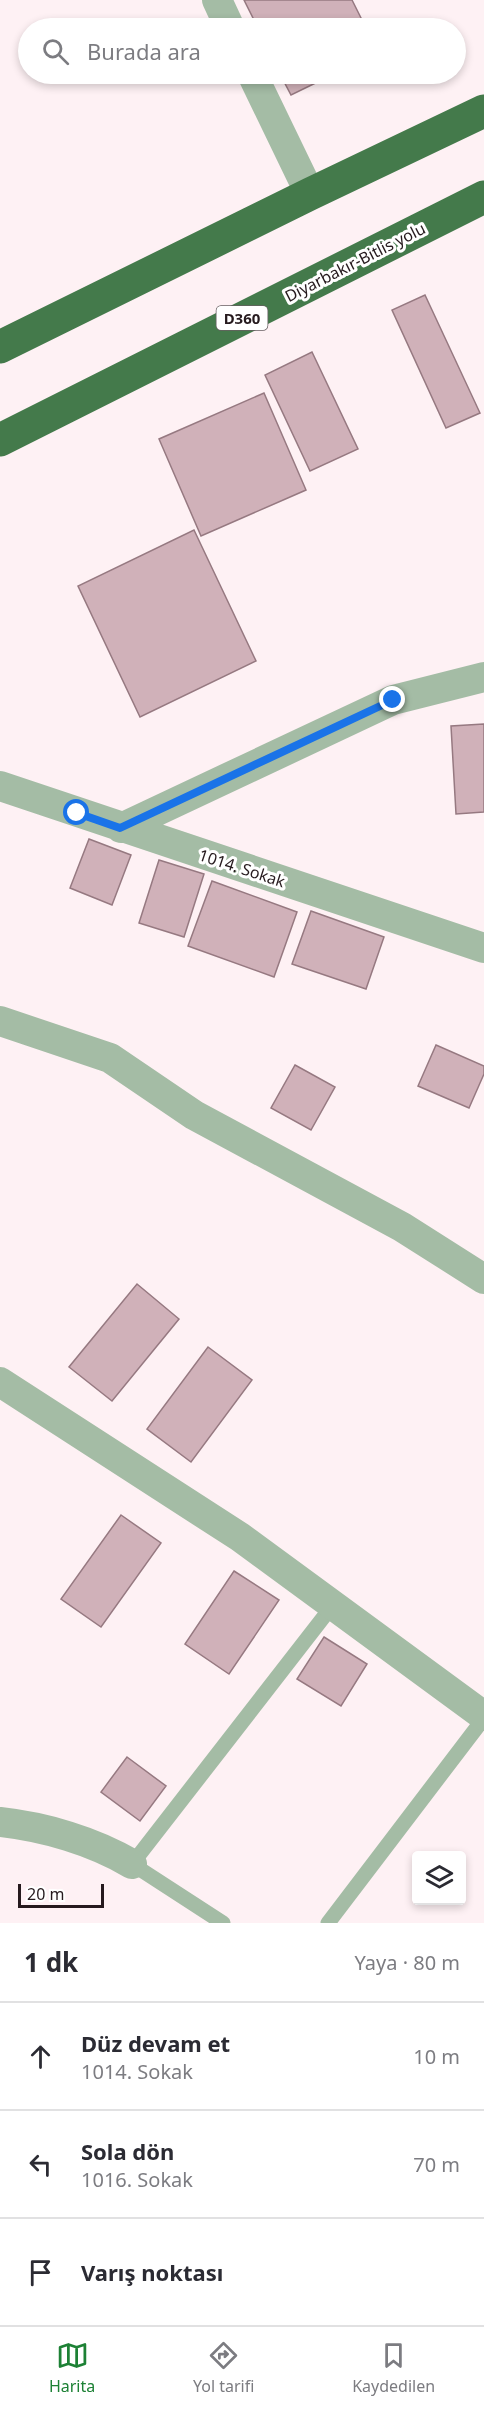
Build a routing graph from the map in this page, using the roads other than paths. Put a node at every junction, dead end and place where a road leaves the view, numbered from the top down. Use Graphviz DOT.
graph roads {
  1 [pos="217,0"];
  2 [pos="225,18"];
  3 [pos="257,84"];
  4 [pos="484,111"];
  5 [pos="310,194"];
  6 [pos="484,197"];
  7 [pos="0,347"];
  8 [pos="0,440"];
  9 [pos="484,676"];
  10 [pos="0,786"];
  11 [pos="120,828"];
  12 [pos="484,948"];
  13 [pos="0,1021"];
  14 [pos="484,1279"];
  15 [pos="0,1382"];
  16 [pos="333,1605"];
  17 [pos="484,1717"];
  18 [pos="0,1822"];
  19 [pos="132,1864"];
  20 [pos="223,1923"];
  21 [pos="328,1923"];
  1 -- 2 [label="street"];
  3 -- 5 [label="street"];
  4 -- 5 [label="highway"];
  5 -- 7 [label="highway"];
  6 -- 8 [label="highway, Diyarbakır-Bitlis yolu / D360"];
  9 -- 11 [label="street"];
  10 -- 11 [label="street, 1014. Sokak"];
  11 -- 12 [label="street, 1014. Sokak"];
  13 -- 14 [label="street"];
  15 -- 16 [label="street"];
  16 -- 17 [label="street"];
  16 -- 19 [label="lane"];
  17 -- 21 [label="lane"];
  18 -- 19 [label="street"];
  19 -- 20 [label="lane"];
}
